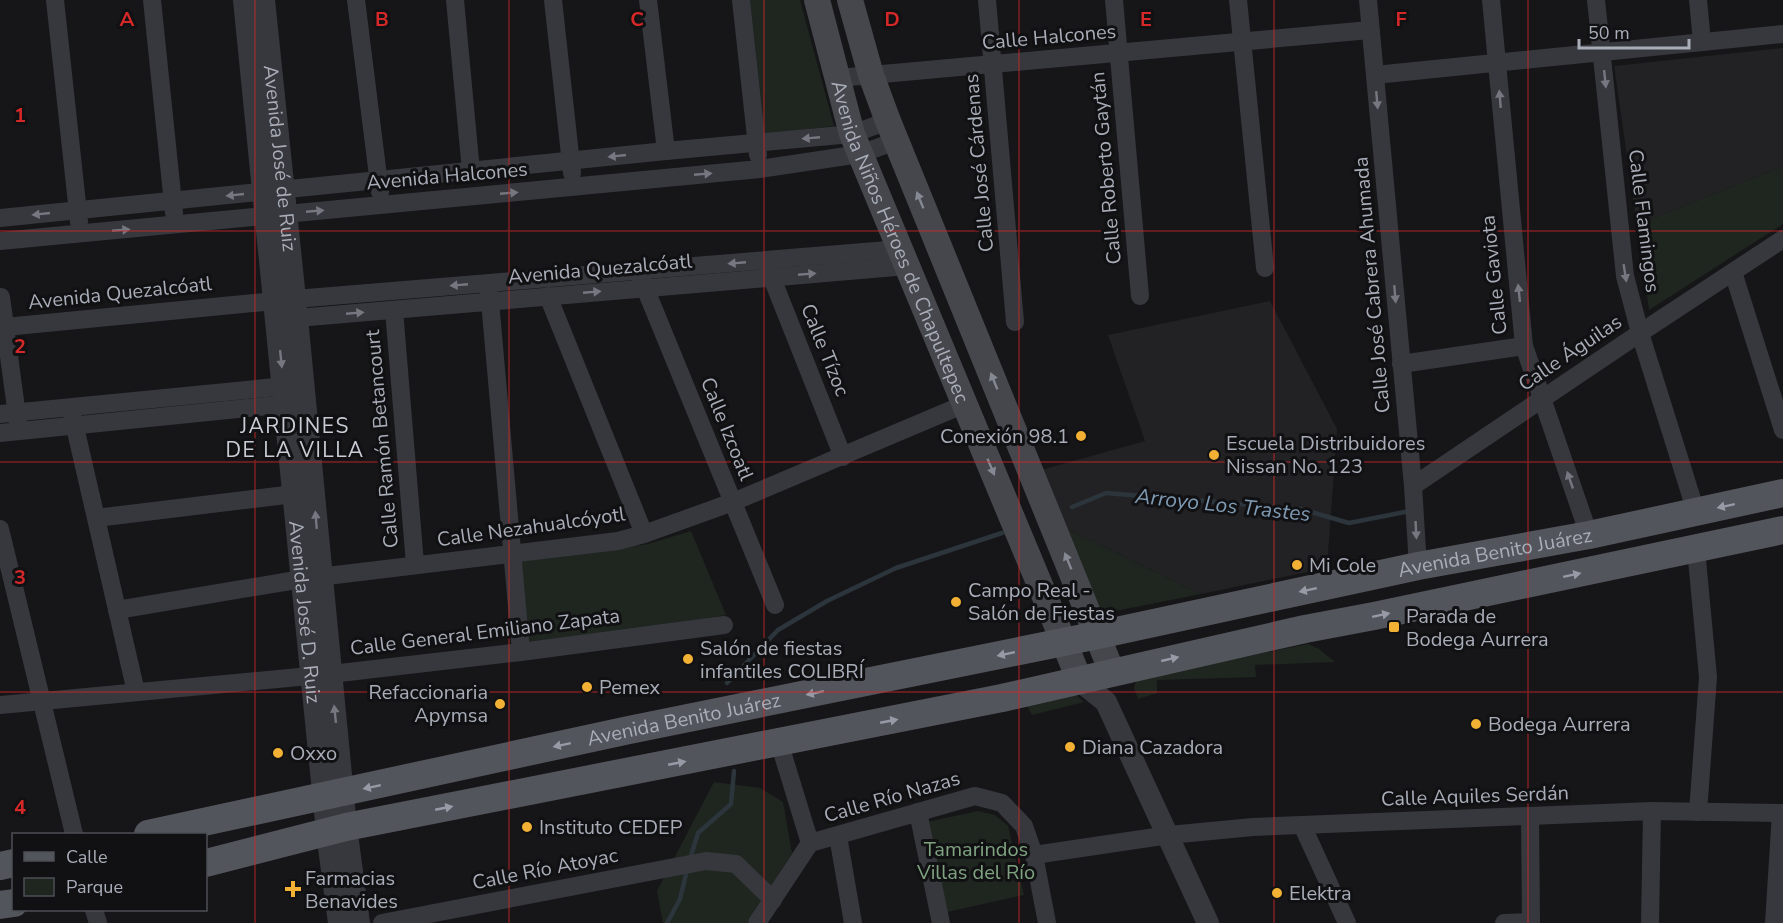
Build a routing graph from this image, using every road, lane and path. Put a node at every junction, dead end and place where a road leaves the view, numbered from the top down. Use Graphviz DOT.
graph roads {
  1 [pos="55,0"];
  2 [pos="153,0"];
  3 [pos="244,0"];
  4 [pos="264,0"];
  5 [pos="356,0"];
  6 [pos="455,0"];
  7 [pos="553,0"];
  8 [pos="648,0"];
  9 [pos="741,0"];
  10 [pos="817,0"];
  11 [pos="850,0"];
  12 [pos="863,0"];
  13 [pos="987,0"];
  14 [pos="1114,0"];
  15 [pos="1238,0"];
  16 [pos="1368,0"];
  17 [pos="1491,0"];
  18 [pos="1596,0"];
  19 [pos="1698,0"];
  20 [pos="1371,30"];
  21 [pos="1783,34"];
  22 [pos="1241,42"];
  23 [pos="1702,42"];
  24 [pos="1602,52"];
  25 [pos="1119,53"];
  26 [pos="1497,63"];
  27 [pos="993,64"];
  28 [pos="871,75"];
  29 [pos="1375,75"];
  30 [pos="838,78"];
  31 [pos="892,131"];
  32 [pos="756,143"];
  33 [pos="856,144"];
  34 [pos="666,151"];
  35 [pos="570,161"];
  36 [pos="760,169"];
  37 [pos="471,171"];
  38 [pos="378,180"];
  39 [pos="573,187"];
  40 [pos="274,191"];
  41 [pos="173,201"];
  42 [pos="383,205"];
  43 [pos="78,211"];
  44 [pos="276,215"];
  45 [pos="0,218"];
  46 [pos="176,224"];
  47 [pos="81,233"];
  48 [pos="1783,239"];
  49 [pos="0,241"];
  50 [pos="904,257"];
  51 [pos="1265,268"];
  52 [pos="769,269"];
  53 [pos="638,271"];
  54 [pos="1733,272"];
  55 [pos="645,288"];
  56 [pos="489,292"];
  57 [pos="548,296"];
  58 [pos="1140,296"];
  59 [pos="1,297"];
  60 [pos="289,306"];
  61 [pos="394,310"];
  62 [pos="1015,322"];
  63 [pos="5,327"];
  64 [pos="1640,333"];
  65 [pos="1524,346"];
  66 [pos="1401,364"];
  67 [pos="294,394"];
  68 [pos="1542,399"];
  69 [pos="965,404"];
  70 [pos="71,407"];
  71 [pos="8,413"];
  72 [pos="75,425"];
  73 [pos="1783,430"];
  74 [pos="19,431"];
  75 [pos="0,433"];
  76 [pos="843,457"];
  77 [pos="1413,486"];
  78 [pos="1783,493"];
  79 [pos="294,494"];
  80 [pos="733,502"];
  81 [pos="1696,512"];
  82 [pos="96,518"];
  83 [pos="0,529"];
  84 [pos="1783,530"];
  85 [pos="644,534"];
  86 [pos="1589,535"];
  87 [pos="1696,549"];
  88 [pos="512,555"];
  89 [pos="415,564"];
  90 [pos="1418,566"];
  91 [pos="312,578"];
  92 [pos="775,605"];
  93 [pos="117,610"];
  94 [pos="724,625"];
  95 [pos="1098,635"];
  96 [pos="1063,642"];
  97 [pos="521,652"];
  98 [pos="1113,672"];
  99 [pos="321,675"];
  100 [pos="1080,681"];
  101 [pos="136,692"];
  102 [pos="43,701"];
  103 [pos="1106,702"];
  104 [pos="0,705"];
  105 [pos="629,730"];
  106 [pos="779,742"];
  107 [pos="636,771"];
  108 [pos="333,795"];
  109 [pos="1652,811"];
  110 [pos="918,813"];
  111 [pos="1698,813"];
  112 [pos="1782,813"];
  113 [pos="1530,816"];
  114 [pos="1302,825"];
  115 [pos="337,830"];
  116 [pos="74,833"];
  117 [pos="152,833"];
  118 [pos="1169,835"];
  119 [pos="838,836"];
  120 [pos="810,843"];
  121 [pos="1034,855"];
  122 [pos="207,863"];
  123 [pos="773,900"];
  124 [pos="1531,922"];
  125 [pos="339,923"];
  126 [pos="359,923"];
  127 [pos="382,923"];
  128 [pos="758,923"];
  129 [pos="853,923"];
  130 [pos="941,923"];
  131 [pos="1047,923"];
  132 [pos="1208,923"];
  133 [pos="1347,923"];
  134 [pos="1504,923"];
  135 [pos="1650,923"];
  136 [pos="1774,923"];
  1 -- 43 [label="street"];
  2 -- 41 [label="street"];
  3 -- 40 [label="street, Avenida José de Ruiz"];
  4 -- 40 [label="street, Avenida José de Ruiz"];
  5 -- 38 [label="street"];
  6 -- 37 [label="street"];
  7 -- 35 [label="street"];
  8 -- 34 [label="street"];
  9 -- 32 [label="street"];
  10 -- 30 [label="main road, Avenida Niños Héroes de Chapultepec"];
  11 -- 28 [label="main road, Avenida Niños Héroes de Chapultepec"];
  12 -- 28 [label="street"];
  13 -- 27 [label="street, Calle José Cárdenas"];
  14 -- 25 [label="street, Calle Roberto Gaytán"];
  15 -- 22 [label="street"];
  16 -- 20 [label="street, Calle José Cabrera Ahumada"];
  17 -- 26 [label="street, Calle Gaviota"];
  18 -- 24 [label="street, Calle Flamingos"];
  19 -- 23 [label="street"];
  20 -- 22 [label="street, Calle Halcones"];
  20 -- 29 [label="street, Calle José Cabrera Ahumada"];
  21 -- 23 [label="street"];
  22 -- 25 [label="street, Calle Halcones"];
  22 -- 51 [label="street"];
  23 -- 24 [label="street"];
  24 -- 26 [label="street"];
  24 -- 64 [label="street, Calle Flamingos, one-way"];
  25 -- 27 [label="street, Calle Halcones"];
  25 -- 58 [label="street, Calle Roberto Gaytán"];
  26 -- 29 [label="street"];
  65 -- 26 [label="street, Calle Gaviota, one-way"];
  27 -- 28 [label="street, Calle Halcones"];
  27 -- 62 [label="street, Calle José Cárdenas"];
  28 -- 30 [label="street, Calle Halcones"];
  28 -- 31 [label="main road, Avenida Niños Héroes de Chapultepec"];
  29 -- 66 [label="street, Calle José Cabrera Ahumada, one-way"];
  30 -- 33 [label="main road, Avenida Niños Héroes de Chapultepec"];
  31 -- 33 [label="street, Avenida Halcones"];
  95 -- 31 [label="main road, Avenida Niños Héroes de Chapultepec, one-way"];
  33 -- 32 [label="street, Avenida Halcones, one-way"];
  32 -- 34 [label="street, Avenida Halcones"];
  32 -- 36 [label="street"];
  33 -- 36 [label="street, Avenida Halcones"];
  33 -- 50 [label="main road, Avenida Niños Héroes de Chapultepec"];
  34 -- 35 [label="street, Avenida Halcones, one-way"];
  35 -- 37 [label="street, Avenida Halcones"];
  35 -- 39 [label="street"];
  39 -- 36 [label="street, Avenida Halcones, one-way"];
  37 -- 38 [label="street, Avenida Halcones"];
  38 -- 40 [label="street, Avenida Halcones"];
  38 -- 42 [label="street"];
  42 -- 39 [label="street, Avenida Halcones, one-way"];
  40 -- 41 [label="street, Avenida Halcones, one-way"];
  40 -- 44 [label="street, Avenida José de Ruiz"];
  41 -- 43 [label="street, Avenida Halcones"];
  41 -- 46 [label="street"];
  44 -- 42 [label="street, Avenida Halcones, one-way"];
  43 -- 45 [label="street, Avenida Halcones, one-way"];
  43 -- 47 [label="street"];
  44 -- 46 [label="street, Avenida Halcones"];
  44 -- 60 [label="street, Avenida José de Ruiz"];
  47 -- 46 [label="street, Avenida Halcones, one-way"];
  47 -- 49 [label="street, Avenida Halcones"];
  48 -- 54 [label="street, Calle Águilas"];
  50 -- 52 [label="street, Avenida Quezalcóatl"];
  50 -- 69 [label="main road, Avenida Niños Héroes de Chapultepec"];
  52 -- 53 [label="street, Avenida Quezalcóatl, one-way"];
  52 -- 55 [label="street, Avenida Quezalcóatl"];
  52 -- 76 [label="street, Calle Tízoc"];
  53 -- 55 [label="street, Calle Izcoatl"];
  53 -- 56 [label="street, Avenida Quezalcóatl"];
  54 -- 64 [label="street, Calle Águilas"];
  54 -- 73 [label="street"];
  57 -- 55 [label="street, Avenida Quezalcóatl, one-way"];
  55 -- 80 [label="street, Calle Izcoatl"];
  56 -- 57 [label="street, Avenida Quezalcóatl"];
  56 -- 60 [label="street, Avenida Quezalcóatl, one-way"];
  56 -- 61 [label="street, Avenida Quezalcóatl"];
  56 -- 88 [label="street"];
  57 -- 85 [label="street"];
  59 -- 63 [label="street"];
  60 -- 61 [label="street, Avenida Quezalcóatl, one-way"];
  60 -- 63 [label="street, Avenida Quezalcóatl"];
  60 -- 67 [label="street, Avenida José D. Ruiz"];
  61 -- 89 [label="street, Calle Ramón Betancourt"];
  63 -- 71 [label="street"];
  64 -- 68 [label="street, Calle Águilas"];
  64 -- 81 [label="street, Calle Flamingos"];
  65 -- 66 [label="street"];
  65 -- 68 [label="street, Calle Gaviota"];
  66 -- 77 [label="street, Calle José Cabrera Ahumada"];
  67 -- 70 [label="street"];
  67 -- 72 [label="street"];
  67 -- 79 [label="street, Avenida José D. Ruiz"];
  91 -- 67 [label="street, Avenida José D. Ruiz, one-way"];
  68 -- 77 [label="street, Calle Águilas"];
  86 -- 68 [label="street, Calle Gaviota, one-way"];
  69 -- 76 [label="street, Calle Nezahualcóyotl"];
  69 -- 96 [label="main road, Avenida Niños Héroes de Chapultepec, one-way"];
  70 -- 71 [label="street"];
  70 -- 72 [label="street"];
  71 -- 74 [label="street"];
  72 -- 74 [label="street"];
  72 -- 82 [label="street"];
  74 -- 75 [label="street"];
  76 -- 80 [label="street, Calle Nezahualcóyotl"];
  77 -- 90 [label="street, Calle José Cabrera Ahumada, one-way"];
  78 -- 81 [label="main road, Avenida Benito Juárez, one-way"];
  79 -- 82 [label="street"];
  79 -- 91 [label="street, Avenida José D. Ruiz"];
  80 -- 85 [label="street, Calle Nezahualcóyotl"];
  80 -- 92 [label="street, Calle Izcoatl"];
  81 -- 86 [label="main road, Avenida Benito Juárez"];
  82 -- 93 [label="street"];
  83 -- 102 [label="street"];
  84 -- 87 [label="main road, Avenida Benito Juárez"];
  85 -- 88 [label="street, Calle Nezahualcóyotl"];
  86 -- 90 [label="main road, Avenida Benito Juárez"];
  98 -- 87 [label="main road, Avenida Benito Juárez, one-way"];
  87 -- 111 [label="street"];
  88 -- 89 [label="street, Calle Nezahualcóyotl"];
  88 -- 97 [label="street"];
  89 -- 91 [label="street, Calle Nezahualcóyotl"];
  90 -- 95 [label="main road, Avenida Benito Juárez, one-way"];
  91 -- 93 [label="street, Calle Nezahualcóyotl"];
  91 -- 99 [label="street, Avenida José D. Ruiz"];
  93 -- 101 [label="street"];
  94 -- 97 [label="street, Calle General Emiliano Zapata"];
  95 -- 96 [label="main road, Avenida Benito Juárez"];
  95 -- 98 [label="main road, Avenida Niños Héroes de Chapultepec"];
  96 -- 100 [label="main road, Avenida Niños Héroes de Chapultepec"];
  96 -- 105 [label="main road, Avenida Benito Juárez, one-way"];
  97 -- 99 [label="street, Calle General Emiliano Zapata"];
  98 -- 100 [label="main road, Avenida Benito Juárez"];
  98 -- 103 [label="street"];
  99 -- 101 [label="street, Calle General Emiliano Zapata"];
  99 -- 108 [label="street, Avenida José D. Ruiz"];
  100 -- 103 [label="street, Avenida Niños Héroes de Chapultepec"];
  106 -- 100 [label="main road, Avenida Benito Juárez, one-way"];
  101 -- 102 [label="street, Calle General Emiliano Zapata"];
  102 -- 104 [label="street, Calle General Emiliano Zapata"];
  102 -- 116 [label="street"];
  103 -- 118 [label="street, Avenida Niños Héroes de Chapultepec"];
  105 -- 107 [label="main road"];
  105 -- 108 [label="main road, Avenida Benito Juárez, one-way"];
  107 -- 106 [label="main road, Avenida Benito Juárez, one-way"];
  106 -- 120 [label="street"];
  115 -- 107 [label="main road, Avenida Benito Juárez, one-way"];
  108 -- 115 [label="street, Avenida José D. Ruiz"];
  108 -- 117 [label="main road, Avenida Benito Juárez"];
  109 -- 111 [label="street, Calle Aquiles Serdán"];
  109 -- 113 [label="street, Calle Aquiles Serdán"];
  109 -- 135 [label="street"];
  110 -- 119 [label="street, Calle Río Nazas"];
  110 -- 121 [label="street, Calle Río Nazas"];
  110 -- 130 [label="street"];
  111 -- 112 [label="street, Calle Aquiles Serdán"];
  112 -- 136 [label="street"];
  113 -- 114 [label="street, Calle Aquiles Serdán"];
  113 -- 124 [label="street"];
  114 -- 118 [label="street, Calle Aquiles Serdán"];
  114 -- 133 [label="street"];
  115 -- 122 [label="main road, Avenida Benito Juárez"];
  115 -- 125 [label="street, Avenida José D. Ruiz"];
  115 -- 126 [label="street, Avenida José D. Ruiz"];
  118 -- 121 [label="street"];
  118 -- 132 [label="street, Avenida Niños Héroes de Chapultepec"];
  119 -- 120 [label="street, Calle Río Nazas"];
  119 -- 129 [label="street"];
  120 -- 123 [label="street"];
  121 -- 131 [label="street, Calle Río Nazas"];
  123 -- 127 [label="street, Calle Río Atoyac"];
  123 -- 128 [label="street"];
  124 -- 134 [label="street"];
}
